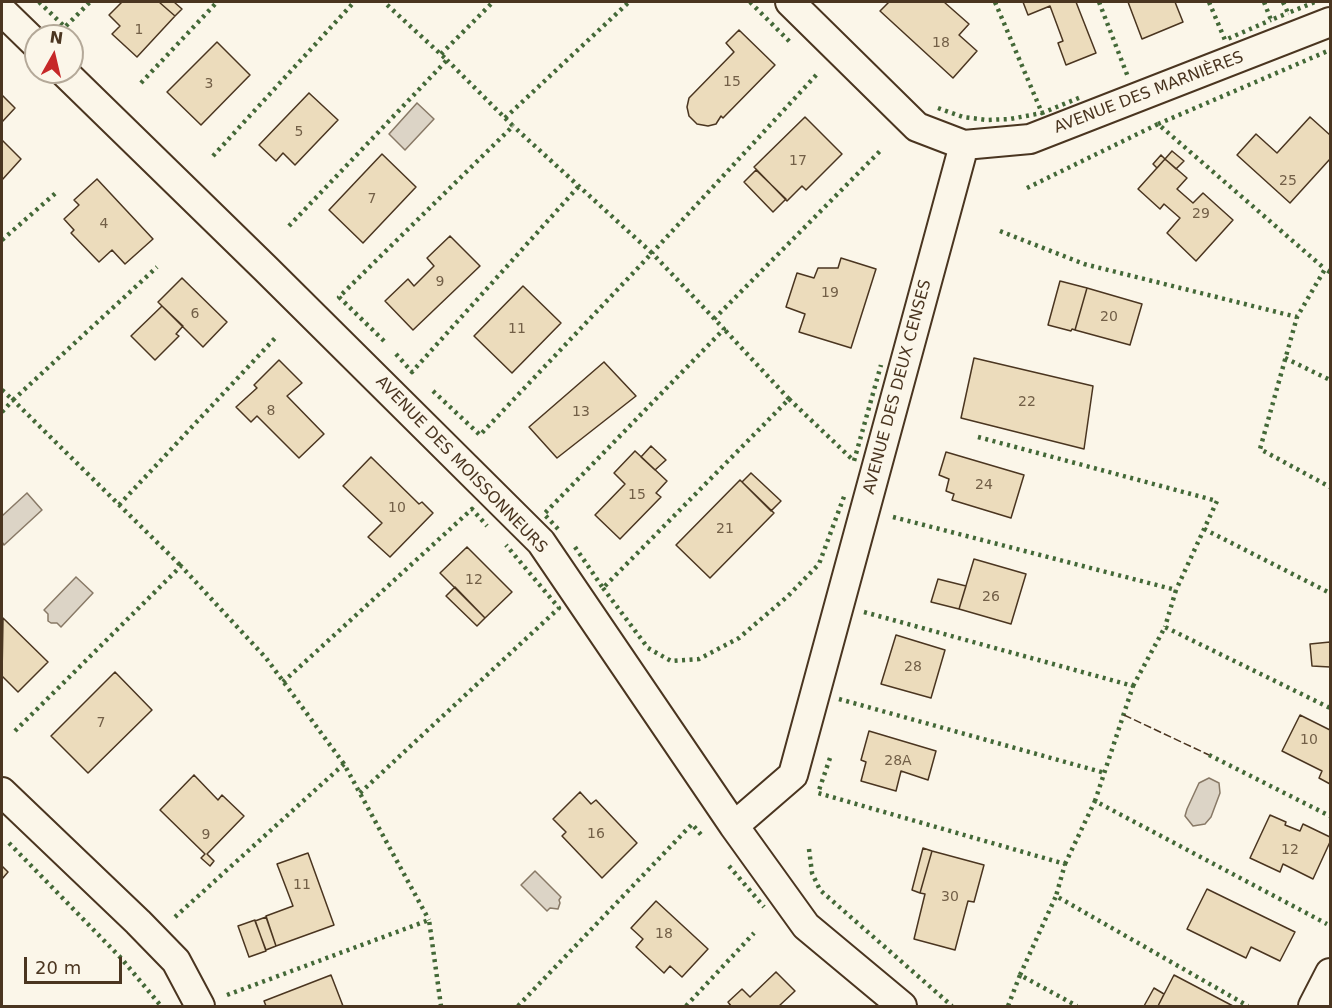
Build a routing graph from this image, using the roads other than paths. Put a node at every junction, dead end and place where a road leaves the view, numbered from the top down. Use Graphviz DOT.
graph roads {
  1 [pos="790,2"];
  2 [pos="2,11"];
  3 [pos="1330,22"];
  4 [pos="24,32"];
  5 [pos="76,84"];
  6 [pos="964,145"];
  7 [pos="2,792"];
  8 [pos="734,826"];
  9 [pos="1330,973"];
  10 [pos="200,1006"];
  11 [pos="902,1006"];
  12 [pos="1313,1006"];
  1 -- 6 [label="street"];
  2 -- 4 [label="street"];
  3 -- 6 [label="street, AVENUE DES MARNIÈRES"];
  5 -- 8 [label="street, AVENUE DES MOISSONNEURS"];
  6 -- 8 [label="street, AVENUE DES DEUX CENSES"];
  7 -- 10 [label="street"];
  8 -- 11 [label="street, AVENUE DES MOISSONNEURS"];
  9 -- 12 [label="street"];
}
